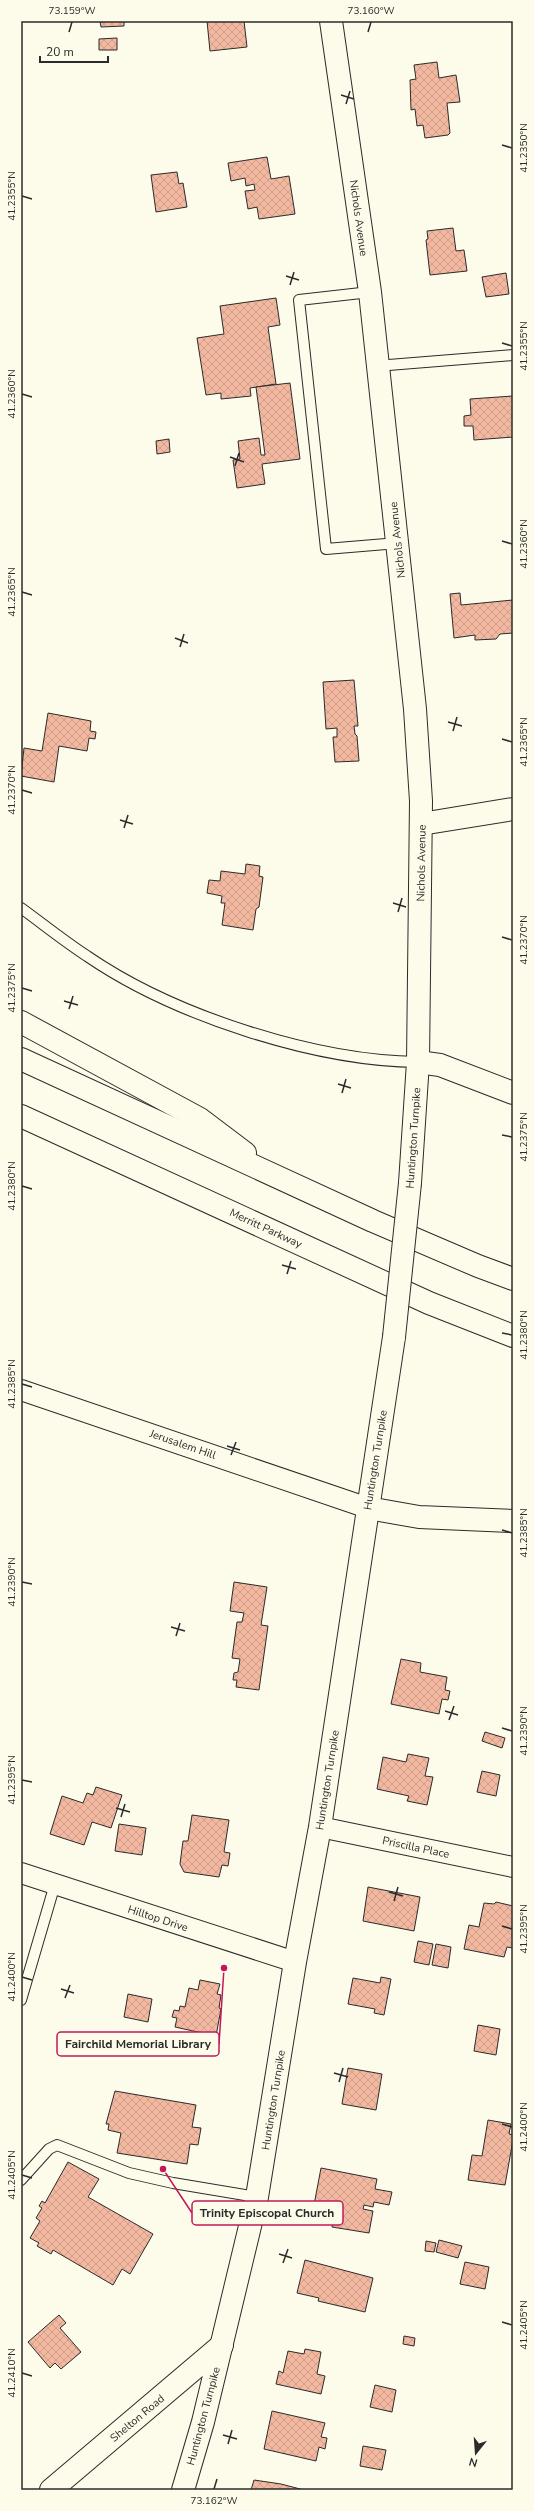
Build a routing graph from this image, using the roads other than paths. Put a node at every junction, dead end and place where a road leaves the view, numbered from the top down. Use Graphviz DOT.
graph roads {
  1 [pos="331,21"];
  2 [pos="370,292"];
  3 [pos="513,355"];
  4 [pos="376,366"];
  5 [pos="398,544"];
  6 [pos="513,809"];
  7 [pos="421,824"];
  8 [pos="21,908"];
  9 [pos="21,1022"];
  10 [pos="21,1059"];
  11 [pos="418,1062"];
  12 [pos="513,1093"];
  13 [pos="21,1116"];
  14 [pos="21,1131"];
  15 [pos="154,1177"];
  16 [pos="278,1178"];
  17 [pos="513,1279"];
  18 [pos="513,1336"];
  19 [pos="21,1390"];
  20 [pos="368,1508"];
  21 [pos="513,1521"];
  22 [pos="320,1827"];
  23 [pos="513,1867"];
  24 [pos="21,1873"];
  25 [pos="56,1884"];
  26 [pos="295,1962"];
  27 [pos="21,2000"];
  28 [pos="21,2180"];
  29 [pos="257,2198"];
  30 [pos="222,2345"];
  31 [pos="51,2490"];
  32 [pos="183,2490"];
  1 -- 2 [label="main road, Nichols Avenue"];
  2 -- 4 [label="main road, Nichols Avenue"];
  2 -- 5 [label="lane"];
  3 -- 4 [label="lane"];
  4 -- 5 [label="main road, Nichols Avenue"];
  5 -- 7 [label="main road, Nichols Avenue"];
  6 -- 7 [label="main road"];
  7 -- 11 [label="main road, Nichols Avenue"];
  8 -- 11 [label="lane"];
  9 -- 16 [label="main road"];
  10 -- 16 [label="main road"];
  11 -- 12 [label="main road"];
  11 -- 20 [label="main road, Huntington Turnpike, bridge"];
  13 -- 15 [label="main road, Merritt Parkway"];
  14 -- 15 [label="main road"];
  15 -- 18 [label="main road, Merritt Parkway"];
  16 -- 17 [label="main road"];
  19 -- 20 [label="street, Jerusalem Hill"];
  20 -- 21 [label="main road"];
  20 -- 22 [label="main road, Huntington Turnpike"];
  22 -- 23 [label="street, Priscilla Place"];
  22 -- 26 [label="main road, Huntington Turnpike"];
  24 -- 25 [label="street, Hilltop Drive"];
  25 -- 26 [label="street, Hilltop Drive"];
  25 -- 27 [label="lane"];
  26 -- 29 [label="main road, Huntington Turnpike"];
  28 -- 29 [label="lane"];
  29 -- 30 [label="main road, Huntington Turnpike"];
  30 -- 31 [label="main road, Shelton Road"];
  30 -- 32 [label="main road, Huntington Turnpike"];
}
